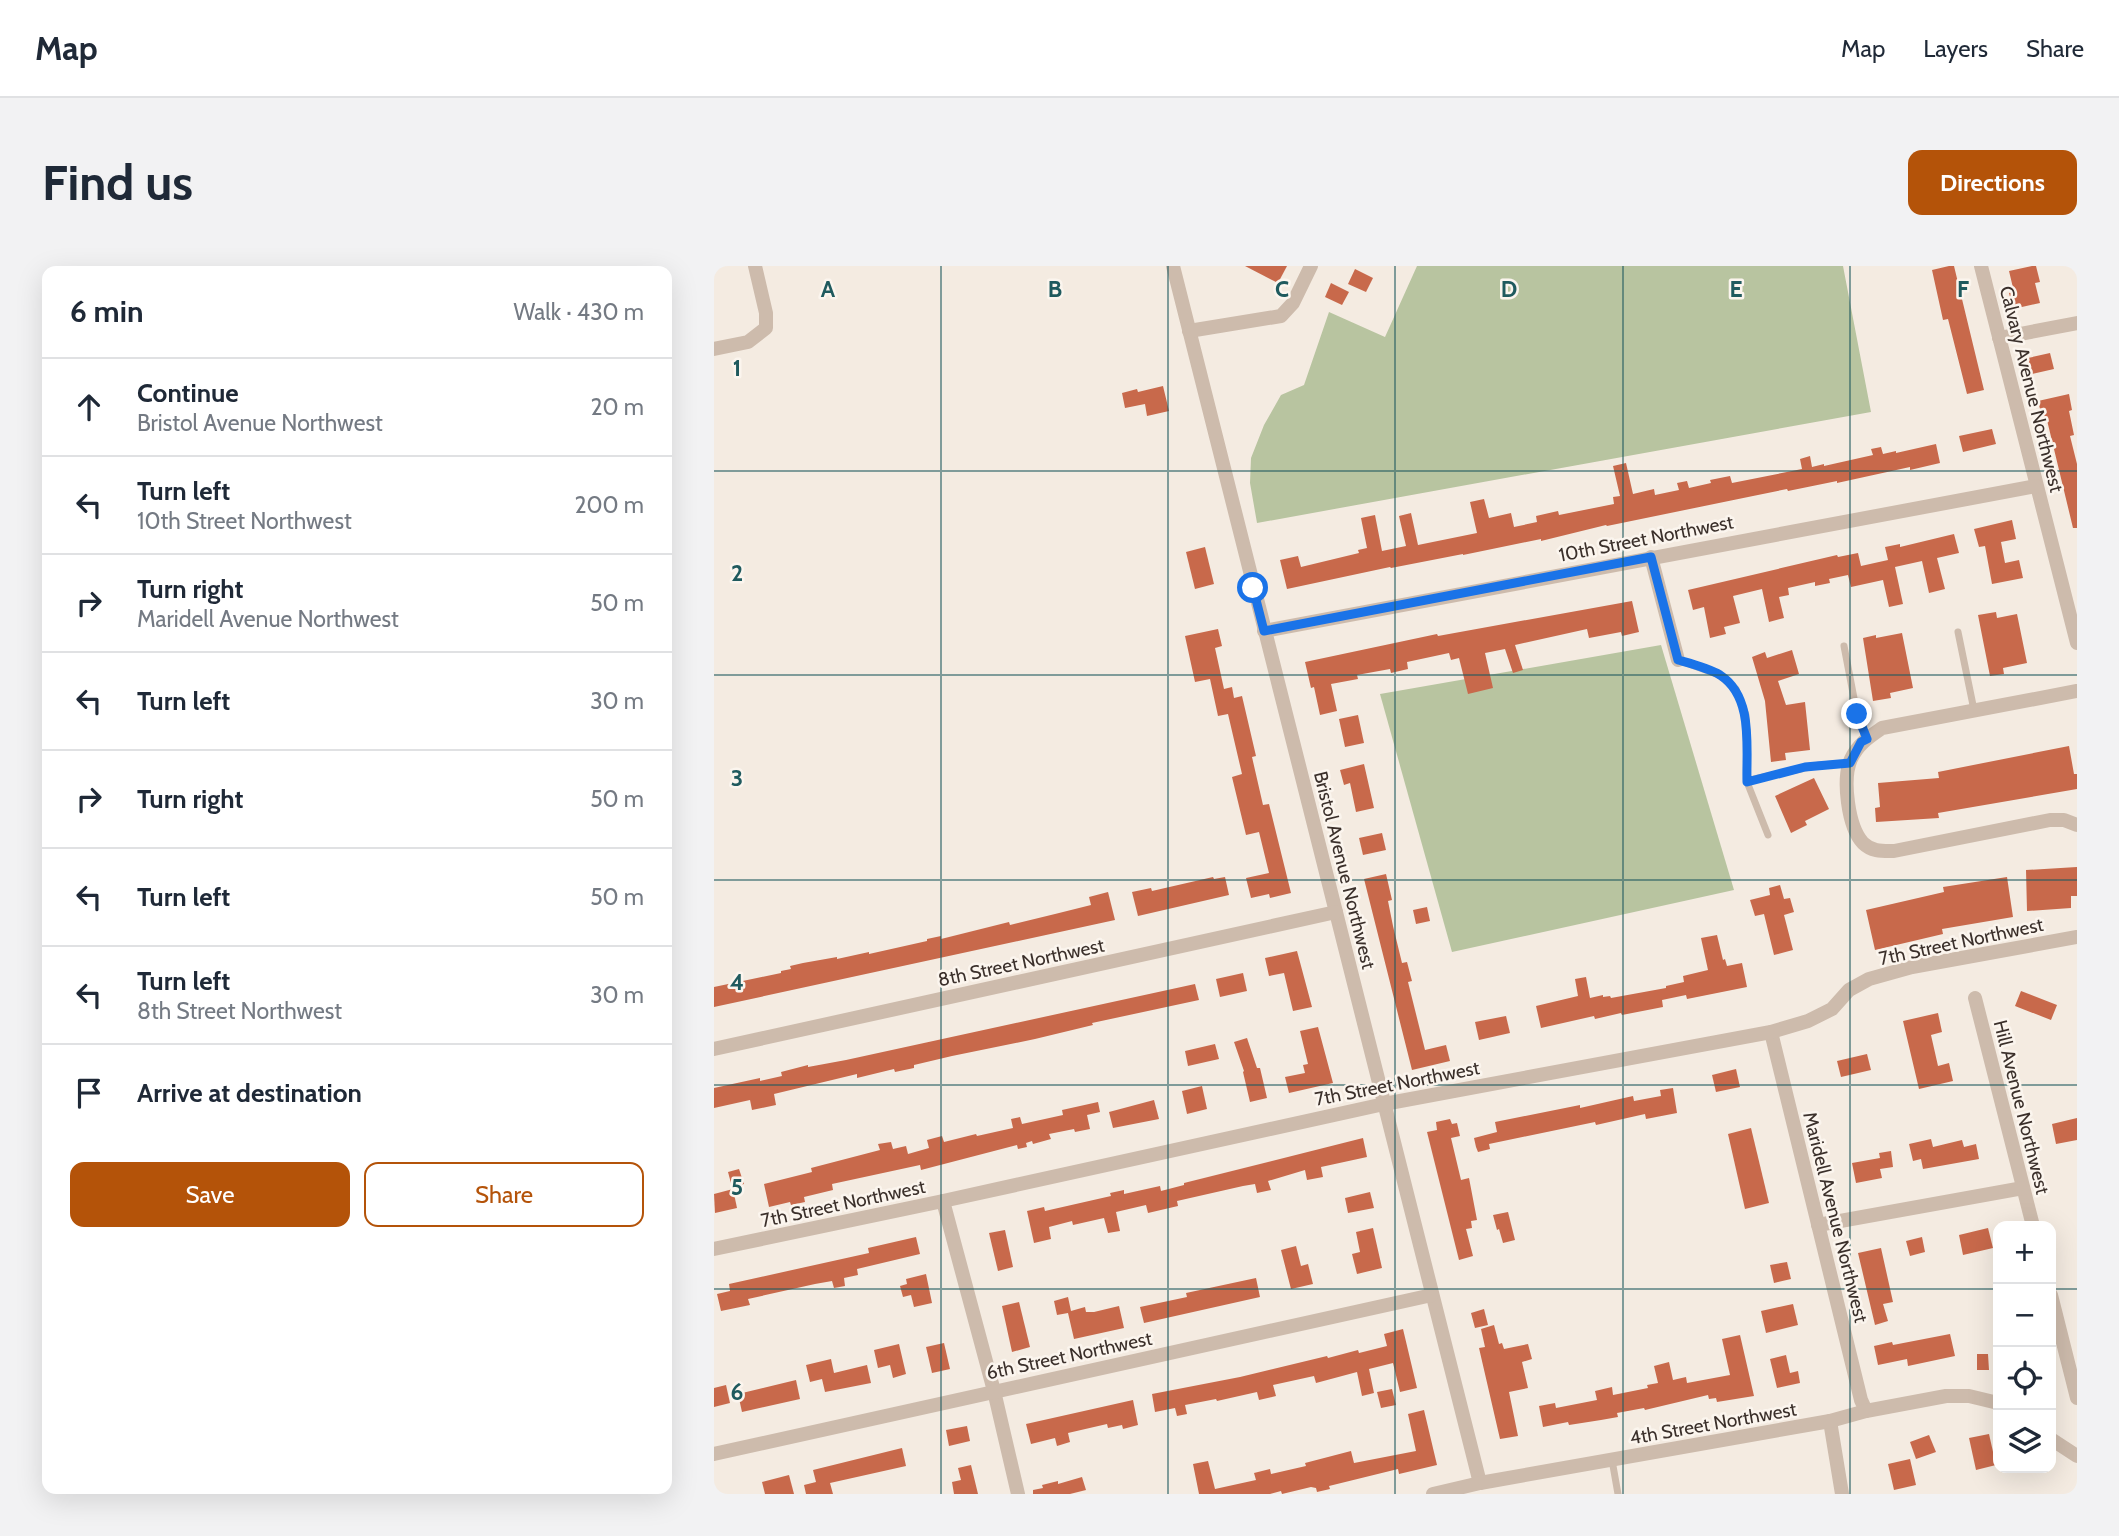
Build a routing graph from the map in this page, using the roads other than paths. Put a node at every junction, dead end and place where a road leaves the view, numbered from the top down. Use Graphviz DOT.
graph roads {
  1 [pos="755,266"];
  2 [pos="1173,266"];
  3 [pos="1311,266"];
  4 [pos="1981,266"];
  5 [pos="2077,323"];
  6 [pos="1189,331"];
  7 [pos="1999,338"];
  8 [pos="714,349"];
  9 [pos="2036,486"];
  10 [pos="1651,557"];
  11 [pos="1264,631"];
  12 [pos="1958,632"];
  13 [pos="2077,643"];
  14 [pos="1844,646"];
  15 [pos="1678,660"];
  16 [pos="2077,691"];
  17 [pos="1974,710"];
  18 [pos="1867,739"];
  19 [pos="1850,763"];
  20 [pos="1747,782"];
  21 [pos="2077,825"];
  22 [pos="1768,835"];
  23 [pos="1336,912"];
  24 [pos="2077,937"];
  25 [pos="1975,998"];
  26 [pos="1771,1032"];
  27 [pos="714,1049"];
  28 [pos="1384,1104"];
  29 [pos="2023,1188"];
  30 [pos="943,1201"];
  31 [pos="2032,1221"];
  32 [pos="1818,1226"];
  33 [pos="714,1249"];
  34 [pos="1432,1295"];
  35 [pos="2056,1315"];
  36 [pos="994,1391"];
  37 [pos="2077,1398"];
  38 [pos="1993,1402"];
  39 [pos="1866,1411"];
  40 [pos="1829,1422"];
  41 [pos="2056,1441"];
  42 [pos="714,1454"];
  43 [pos="2077,1456"];
  44 [pos="1612,1460"];
  45 [pos="1480,1483"];
  46 [pos="1018,1494"];
  47 [pos="1433,1494"];
  48 [pos="1618,1494"];
  49 [pos="1842,1494"];
  1 -- 8 [label="street"];
  2 -- 6 [label="street, Bristol Avenue Northwest"];
  3 -- 6 [label="street"];
  4 -- 7 [label="street, Calvary Avenue Northwest"];
  5 -- 7 [label="street"];
  6 -- 11 [label="street, Bristol Avenue Northwest"];
  7 -- 9 [label="street, Calvary Avenue Northwest"];
  9 -- 10 [label="street, 10th Street Northwest"];
  9 -- 13 [label="street, Calvary Avenue Northwest"];
  10 -- 11 [label="street, 10th Street Northwest"];
  10 -- 15 [label="street"];
  11 -- 23 [label="street, Bristol Avenue Northwest"];
  12 -- 17 [label="lane"];
  14 -- 18 [label="lane"];
  15 -- 20 [label="lane"];
  16 -- 17 [label="street"];
  17 -- 18 [label="street"];
  18 -- 19 [label="street"];
  19 -- 20 [label="lane"];
  19 -- 21 [label="street"];
  20 -- 22 [label="lane"];
  23 -- 27 [label="street, 8th Street Northwest"];
  23 -- 28 [label="street, Bristol Avenue Northwest"];
  24 -- 26 [label="street, 7th Street Northwest"];
  25 -- 29 [label="street, Hill Avenue Northwest"];
  26 -- 28 [label="street, 7th Street Northwest"];
  26 -- 32 [label="street, Maridell Avenue Northwest"];
  28 -- 30 [label="street, 7th Street Northwest"];
  28 -- 34 [label="street, Bristol Avenue Northwest"];
  29 -- 31 [label="street, Hill Avenue Northwest"];
  29 -- 32 [label="street"];
  30 -- 33 [label="street, 7th Street Northwest"];
  30 -- 36 [label="street"];
  32 -- 39 [label="street, Maridell Avenue Northwest"];
  34 -- 36 [label="street, 6th Street Northwest"];
  34 -- 45 [label="street, Bristol Avenue Northwest"];
  35 -- 37 [label="street"];
  36 -- 42 [label="street, 6th Street Northwest"];
  36 -- 46 [label="street"];
  38 -- 39 [label="street, 4th Street Northwest"];
  39 -- 40 [label="street, 4th Street Northwest"];
  40 -- 44 [label="street, 4th Street Northwest"];
  40 -- 49 [label="street"];
  41 -- 43 [label="street"];
  44 -- 45 [label="street, 4th Street Northwest"];
  44 -- 48 [label="lane"];
  45 -- 47 [label="street, 4th Street Northwest"];
}
